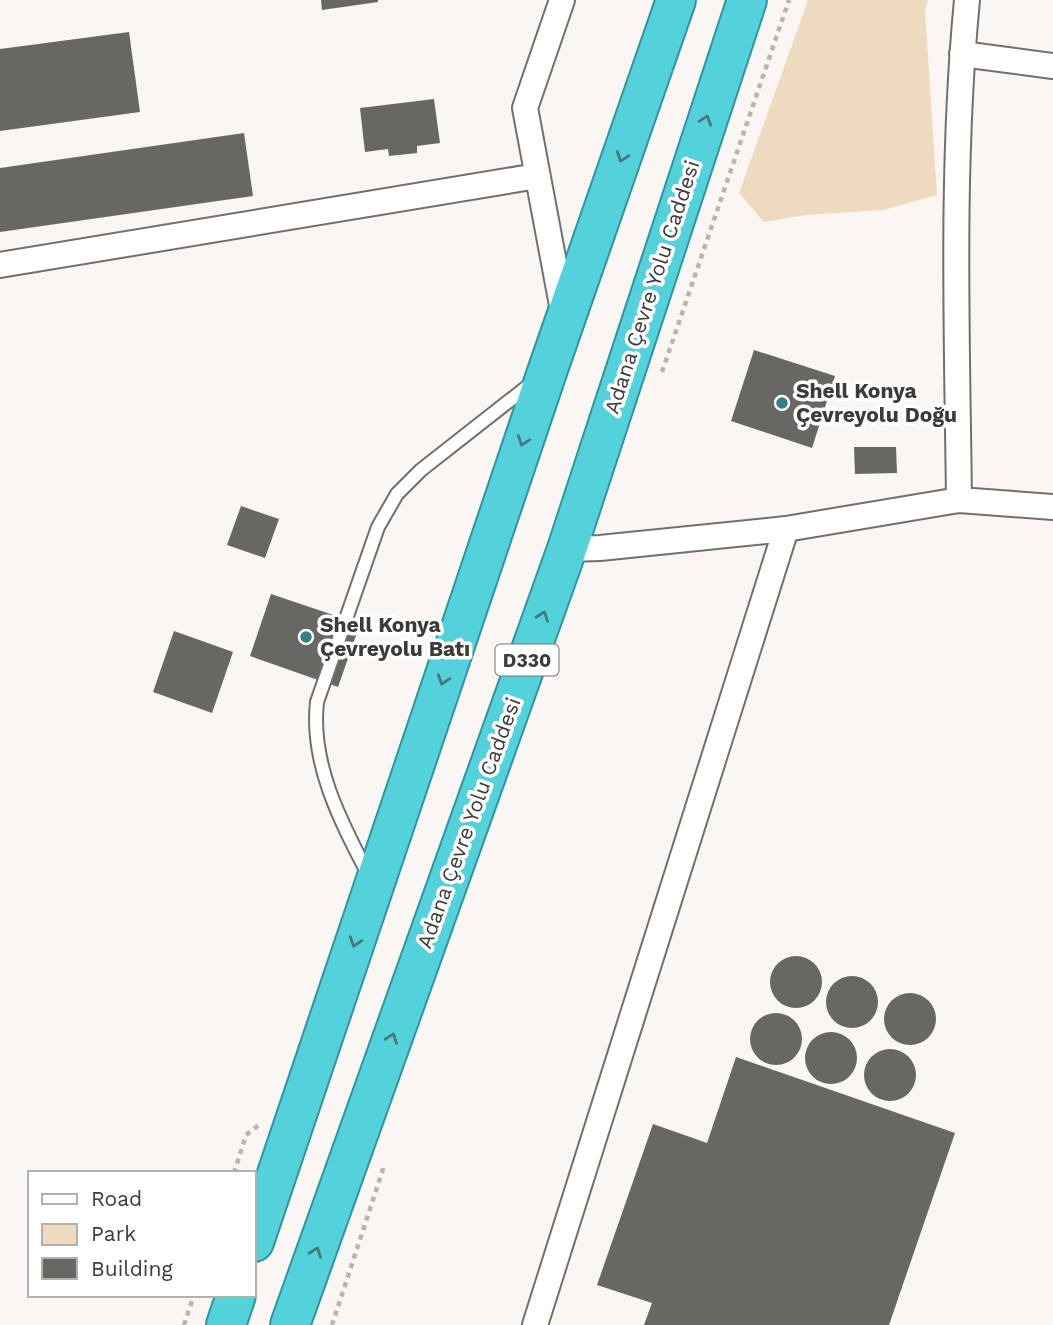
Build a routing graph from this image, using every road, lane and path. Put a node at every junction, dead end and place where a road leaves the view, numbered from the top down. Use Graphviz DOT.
graph roads {
  1 [pos="562,0"];
  2 [pos="676,0"];
  3 [pos="747,0"];
  4 [pos="967,0"];
  5 [pos="962,54"];
  6 [pos="1053,65"];
  7 [pos="537,176"];
  8 [pos="0,265"];
  9 [pos="565,320"];
  10 [pos="547,372"];
  11 [pos="959,500"];
  12 [pos="1053,506"];
  13 [pos="786,529"];
  14 [pos="567,549"];
  15 [pos="374,886"];
  16 [pos="256,1236"];
  17 [pos="193,1297"];
  18 [pos="235,1297"];
  19 [pos="184,1325"];
  20 [pos="226,1325"];
  21 [pos="290,1325"];
  22 [pos="535,1325"];
  1 -- 7 [label="street"];
  2 -- 9 [label="highway, one-way"];
  14 -- 3 [label="highway, Adana Çevre Yolu Caddesi / D330, one-way"];
  4 -- 5 [label="street"];
  5 -- 6 [label="street"];
  5 -- 11 [label="street"];
  7 -- 8 [label="street"];
  7 -- 9 [label="street"];
  9 -- 10 [label="highway"];
  10 -- 15 [label="highway, one-way"];
  10 -- 15 [label="lane"];
  11 -- 12 [label="street"];
  11 -- 13 [label="street"];
  13 -- 14 [label="street"];
  13 -- 22 [label="street"];
  21 -- 14 [label="highway, Adana Çevre Yolu Caddesi / D330, one-way"];
  15 -- 16 [label="highway, one-way"];
  17 -- 19 [label="path"];
  18 -- 20 [label="highway"];
}
